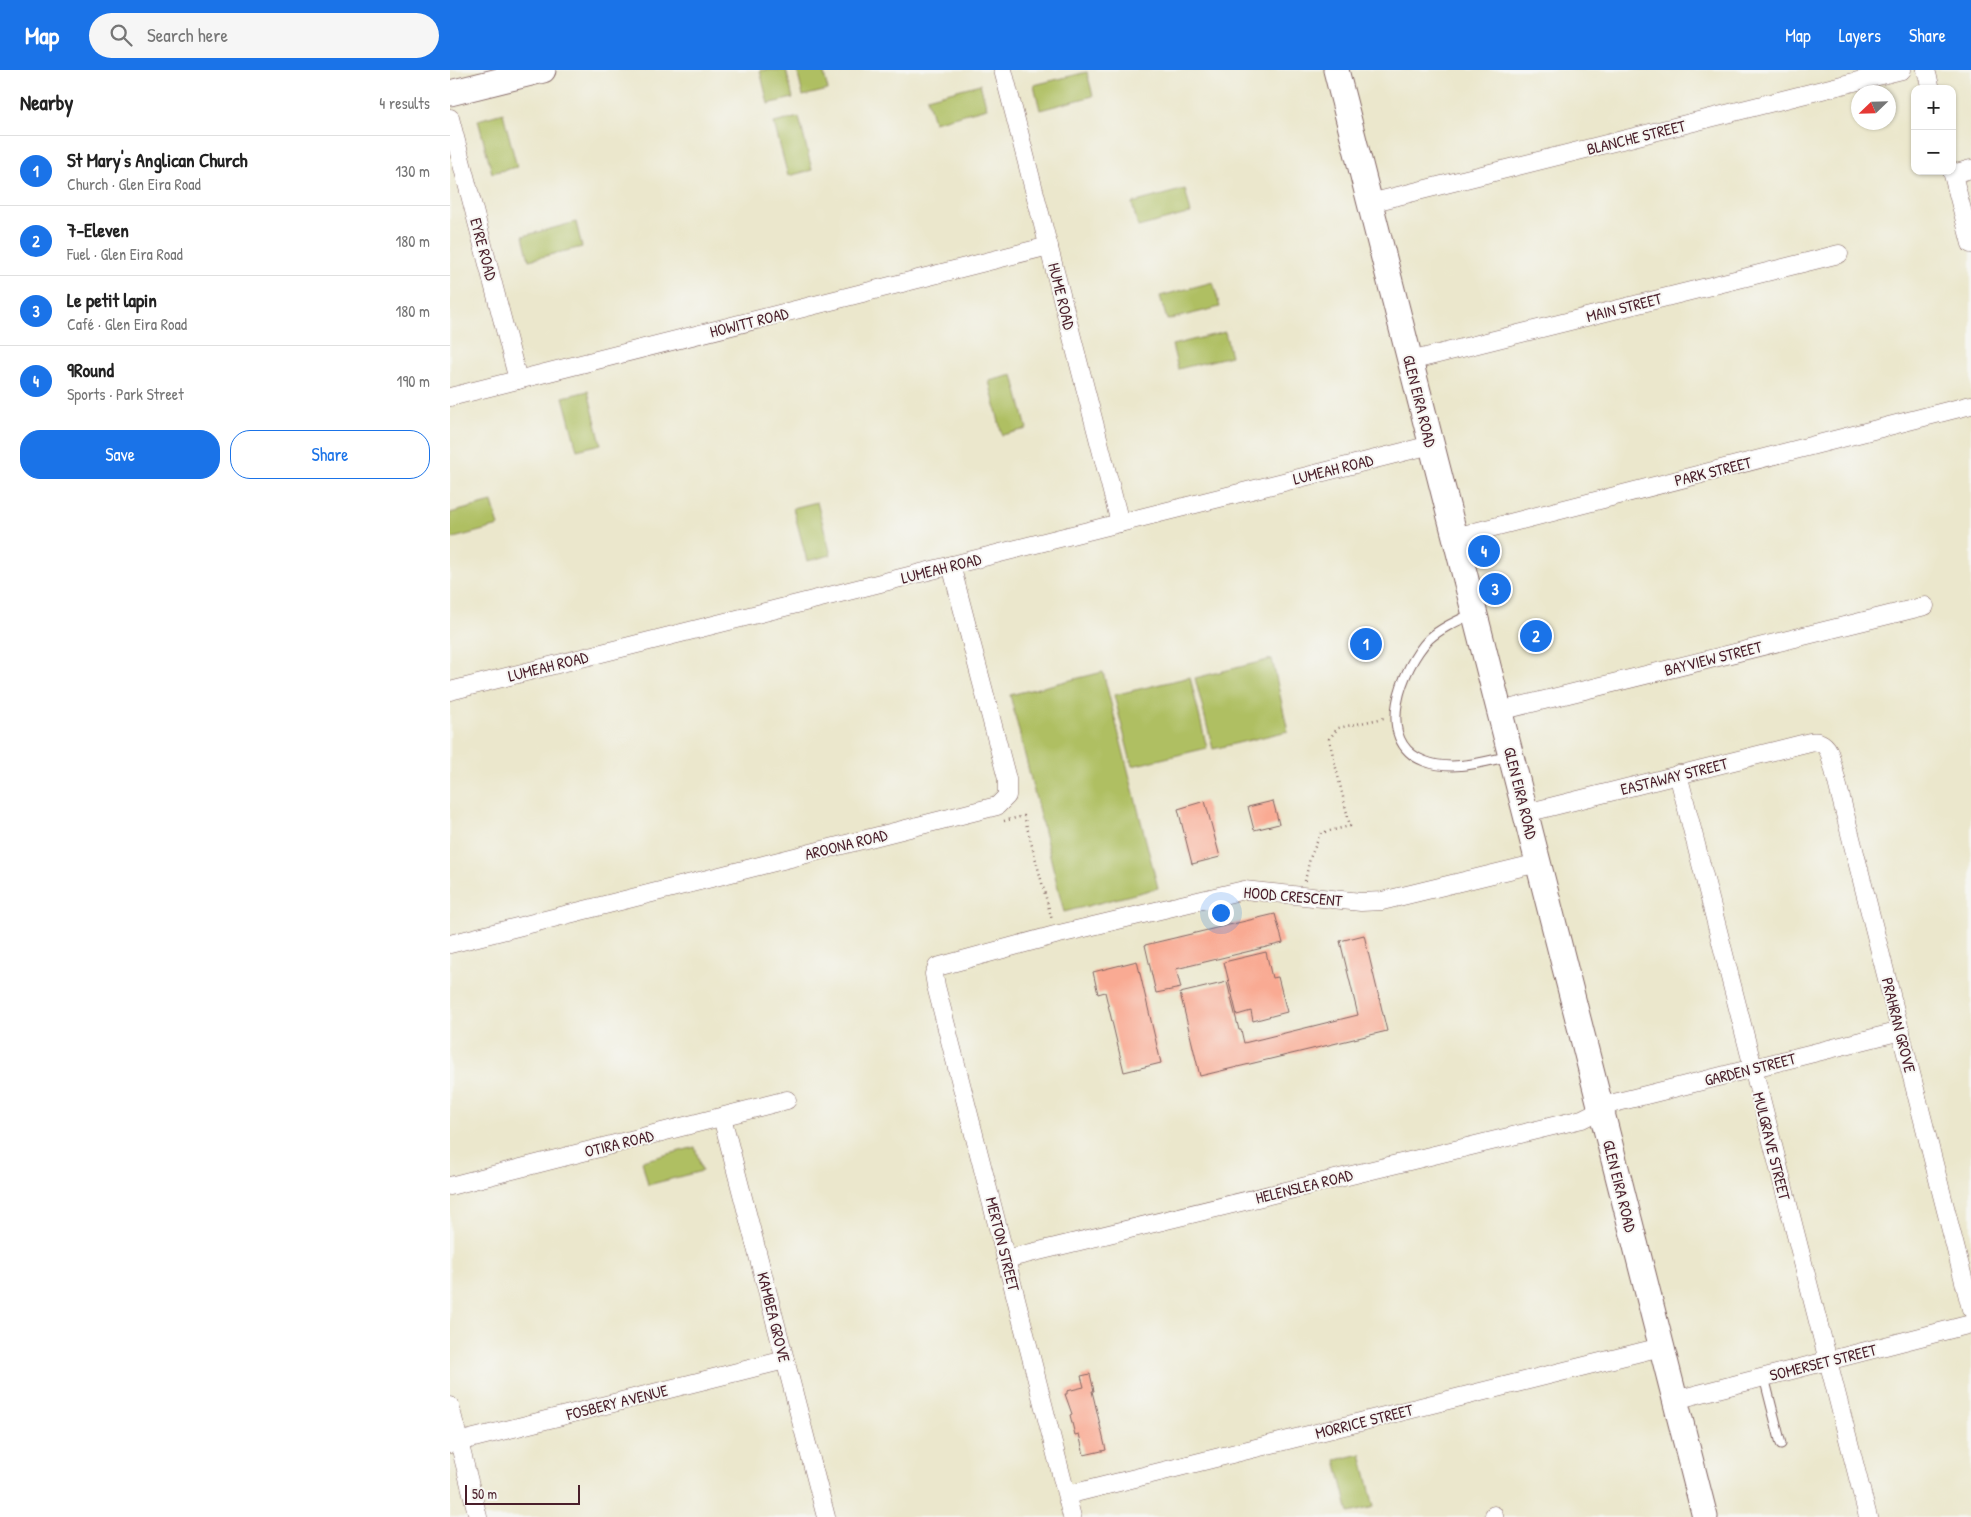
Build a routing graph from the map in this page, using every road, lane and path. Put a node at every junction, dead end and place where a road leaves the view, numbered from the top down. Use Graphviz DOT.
graph roads {
  1 [pos="543,70"];
  2 [pos="1003,70"];
  3 [pos="1336,70"];
  4 [pos="1902,70"];
  5 [pos="1926,70"];
  6 [pos="1930,85"];
  7 [pos="450,93"];
  8 [pos="450,118"];
  9 [pos="1971,169"];
  10 [pos="1956,172"];
  11 [pos="1954,175"];
  12 [pos="1370,203"];
  13 [pos="1971,244"];
  14 [pos="1049,246"];
  15 [pos="1839,254"];
  16 [pos="1410,361"];
  17 [pos="518,380"];
  18 [pos="450,397"];
  19 [pos="1971,405"];
  20 [pos="1431,445"];
  21 [pos="1120,523"];
  22 [pos="1455,537"];
  23 [pos="951,565"];
  24 [pos="1926,606"];
  25 [pos="1474,613"];
  26 [pos="450,691"];
  27 [pos="1500,711"];
  28 [pos="1395,716"];
  29 [pos="1822,743"];
  30 [pos="1511,755"];
  31 [pos="1678,774"];
  32 [pos="1526,813"];
  33 [pos="1024,816"];
  34 [pos="1538,864"];
  35 [pos="1302,895"];
  36 [pos="1055,936"];
  37 [pos="450,944"];
  38 [pos="935,971"];
  39 [pos="1901,1031"];
  40 [pos="1752,1069"];
  41 [pos="787,1100"];
  42 [pos="1601,1110"];
  43 [pos="722,1117"];
  44 [pos="450,1186"];
  45 [pos="1006,1259"];
  46 [pos="1971,1309"];
  47 [pos="1971,1324"];
  48 [pos="1661,1347"];
  49 [pos="785,1360"];
  50 [pos="1828,1361"];
  51 [pos="1764,1377"];
  52 [pos="1675,1400"];
  53 [pos="450,1406"];
  54 [pos="454,1443"];
  55 [pos="1781,1444"];
  56 [pos="1067,1495"];
  57 [pos="478,1517"];
  58 [pos="826,1517"];
  59 [pos="1072,1517"];
  60 [pos="1705,1517"];
  61 [pos="1868,1517"];
  1 -- 7 [label="main road"];
  2 -- 14 [label="street, HUME ROAD"];
  3 -- 12 [label="main road, GLEN EIRA ROAD"];
  4 -- 12 [label="street, BLANCHE STREET"];
  5 -- 6 [label="street"];
  8 -- 17 [label="street, EYRE ROAD"];
  9 -- 10 [label="street"];
  11 -- 13 [label="street"];
  12 -- 16 [label="main road, GLEN EIRA ROAD"];
  14 -- 17 [label="street, HOWITT ROAD"];
  14 -- 21 [label="street, HUME ROAD"];
  15 -- 16 [label="street, MAIN STREET"];
  16 -- 20 [label="main road, GLEN EIRA ROAD"];
  17 -- 18 [label="street, HOWITT ROAD"];
  19 -- 22 [label="street, PARK STREET"];
  20 -- 21 [label="street, LUMEAH ROAD"];
  20 -- 22 [label="main road, GLEN EIRA ROAD"];
  21 -- 23 [label="street, LUMEAH ROAD"];
  22 -- 25 [label="main road, GLEN EIRA ROAD"];
  23 -- 26 [label="street, LUMEAH ROAD"];
  23 -- 37 [label="street, AROONA ROAD"];
  24 -- 27 [label="street, BAYVIEW STREET"];
  25 -- 27 [label="main road, GLEN EIRA ROAD"];
  25 -- 28 [label="lane"];
  27 -- 30 [label="main road, GLEN EIRA ROAD"];
  28 -- 30 [label="lane"];
  28 -- 35 [label="path"];
  29 -- 31 [label="street, EASTAWAY STREET"];
  29 -- 39 [label="street, PRAHRAN GROVE"];
  30 -- 32 [label="main road, GLEN EIRA ROAD"];
  31 -- 32 [label="street, EASTAWAY STREET"];
  31 -- 40 [label="street, MULGRAVE STREET"];
  32 -- 34 [label="main road, GLEN EIRA ROAD"];
  33 -- 36 [label="path"];
  34 -- 35 [label="street, HOOD CRESCENT"];
  34 -- 42 [label="main road, GLEN EIRA ROAD"];
  35 -- 36 [label="street, HOOD CRESCENT"];
  36 -- 38 [label="street, HOOD CRESCENT"];
  38 -- 45 [label="street, MERTON STREET"];
  39 -- 40 [label="street, GARDEN STREET"];
  39 -- 46 [label="street, PRAHRAN GROVE"];
  40 -- 42 [label="street, GARDEN STREET"];
  40 -- 50 [label="street, MULGRAVE STREET"];
  41 -- 43 [label="street, OTIRA ROAD"];
  42 -- 45 [label="street, HELENSLEA ROAD"];
  42 -- 48 [label="main road, GLEN EIRA ROAD"];
  43 -- 44 [label="street, OTIRA ROAD"];
  43 -- 49 [label="street, KAMBEA GROVE"];
  45 -- 56 [label="street, MERTON STREET"];
  47 -- 50 [label="street, SOMERSET STREET"];
  48 -- 52 [label="main road, GLEN EIRA ROAD"];
  48 -- 56 [label="street, MORRICE STREET"];
  49 -- 54 [label="street, FOSBERY AVENUE"];
  49 -- 58 [label="street, KAMBEA GROVE"];
  50 -- 51 [label="street, SOMERSET STREET"];
  50 -- 61 [label="street, MULGRAVE STREET"];
  51 -- 52 [label="street, SOMERSET STREET"];
  51 -- 55 [label="lane"];
  52 -- 60 [label="main road, GLEN EIRA ROAD"];
  53 -- 54 [label="street"];
  54 -- 57 [label="street"];
  56 -- 59 [label="street, MERTON STREET"];
}
